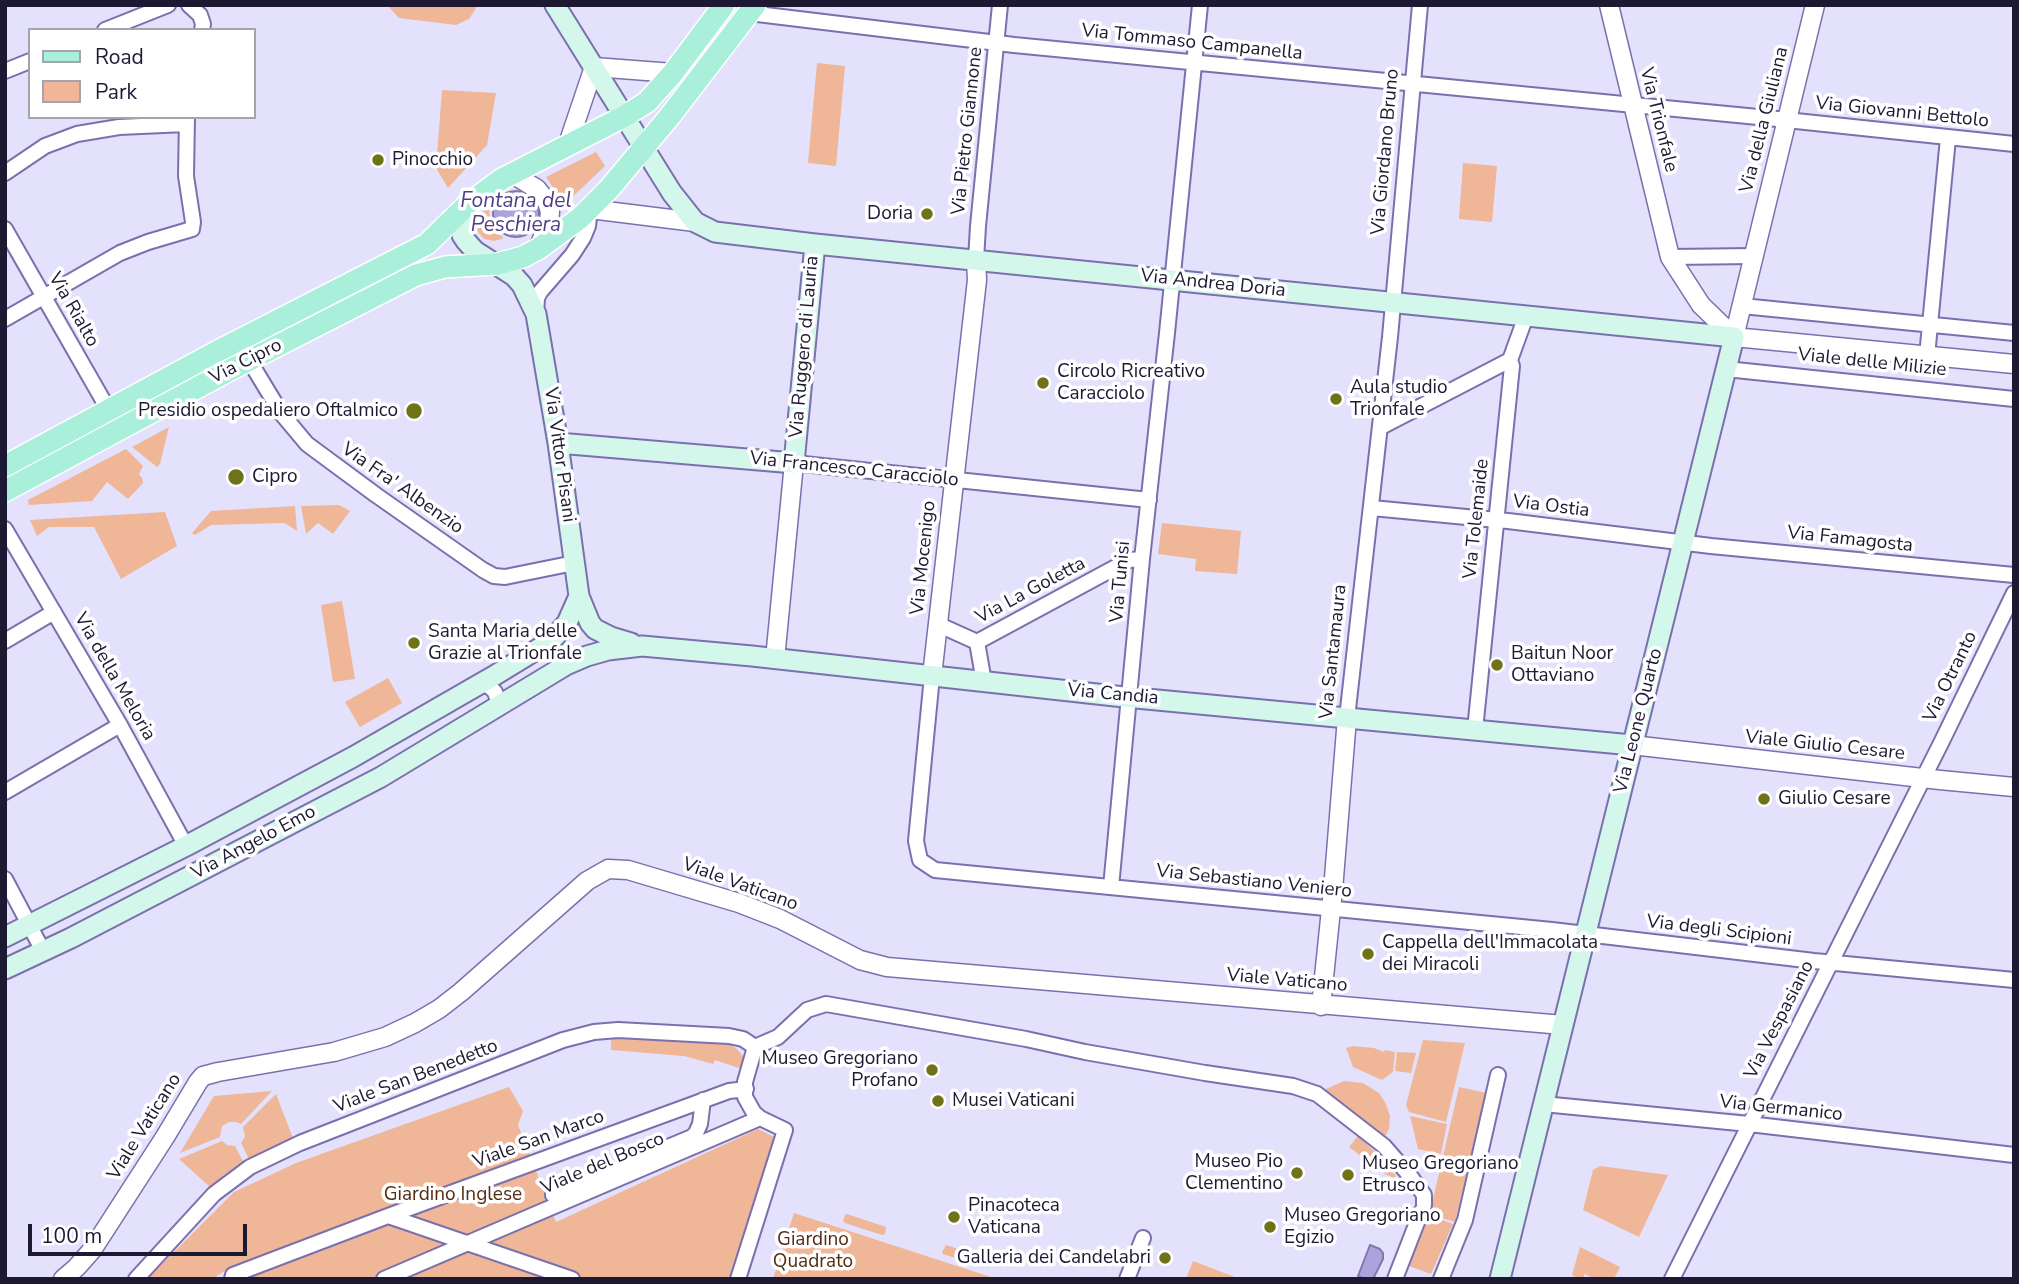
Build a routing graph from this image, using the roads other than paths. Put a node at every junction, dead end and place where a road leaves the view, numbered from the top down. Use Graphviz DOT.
graph roads {
  1 [pos="189,5"];
  2 [pos="555,5"];
  3 [pos="724,5"];
  4 [pos="1000,5"];
  5 [pos="1200,5"];
  6 [pos="1420,5"];
  7 [pos="1609,5"];
  8 [pos="1815,5"];
  9 [pos="164,7"];
  10 [pos="752,9"];
  11 [pos="110,28"];
  12 [pos="202,28"];
  13 [pos="996,43"];
  14 [pos="28,62"];
  15 [pos="1194,62"];
  16 [pos="594,67"];
  17 [pos="5,71"];
  18 [pos="673,73"];
  19 [pos="1412,84"];
  20 [pos="1632,105"];
  21 [pos="625,116"];
  22 [pos="186,120"];
  23 [pos="1787,121"];
  24 [pos="1948,138"];
  25 [pos="568,144"];
  26 [pos="2014,144"];
  27 [pos="644,147"];
  28 [pos="5,173"];
  29 [pos="511,173"];
  30 [pos="468,204"];
  31 [pos="590,209"];
  32 [pos="695,222"];
  33 [pos="5,229"];
  34 [pos="815,244"];
  35 [pos="538,248"];
  36 [pos="1755,250"];
  37 [pos="1668,251"];
  38 [pos="976,260"];
  39 [pos="498,264"];
  40 [pos="1172,281"];
  41 [pos="45,298"];
  42 [pos="1393,302"];
  43 [pos="1742,306"];
  44 [pos="536,314"];
  45 [pos="1526,316"];
  46 [pos="5,319"];
  47 [pos="1930,325"];
  48 [pos="2014,333"];
  49 [pos="1734,337"];
  50 [pos="1927,356"];
  51 [pos="249,360"];
  52 [pos="1510,360"];
  53 [pos="2014,364"];
  54 [pos="1726,369"];
  55 [pos="2014,400"];
  56 [pos="108,409"];
  57 [pos="1381,427"];
  58 [pos="558,443"];
  59 [pos="794,463"];
  60 [pos="5,466"];
  61 [pos="954,480"];
  62 [pos="5,491"];
  63 [pos="1149,500"];
  64 [pos="1372,508"];
  65 [pos="1497,520"];
  66 [pos="5,530"];
  67 [pos="1684,542"];
  68 [pos="1142,559"];
  69 [pos="574,563"];
  70 [pos="2014,575"];
  71 [pos="2014,593"];
  72 [pos="579,596"];
  73 [pos="54,612"];
  74 [pos="937,624"];
  75 [pos="5,641"];
  76 [pos="976,642"];
  77 [pos="642,646"];
  78 [pos="596,653"];
  79 [pos="775,659"];
  80 [pos="932,676"];
  81 [pos="984,682"];
  82 [pos="479,683"];
  83 [pos="1130,696"];
  84 [pos="497,707"];
  85 [pos="1348,718"];
  86 [pos="120,725"];
  87 [pos="1475,730"];
  88 [pos="1632,745"];
  89 [pos="1922,778"];
  90 [pos="2014,787"];
  91 [pos="5,792"];
  92 [pos="186,846"];
  93 [pos="920,860"];
  94 [pos="5,879"];
  95 [pos="1111,887"];
  96 [pos="1331,910"];
  97 [pos="30,924"];
  98 [pos="1586,934"];
  99 [pos="5,937"];
  100 [pos="43,951"];
  101 [pos="1830,962"];
  102 [pos="5,969"];
  103 [pos="2014,980"];
  104 [pos="1321,1006"];
  105 [pos="1563,1025"];
  106 [pos="755,1047"];
  107 [pos="1497,1075"];
  108 [pos="746,1089"];
  109 [pos="703,1100"];
  110 [pos="1544,1104"];
  111 [pos="760,1118"];
  112 [pos="1749,1124"];
  113 [pos="2014,1155"];
  114 [pos="552,1195"];
  115 [pos="388,1216"];
  116 [pos="1143,1238"];
  117 [pos="466,1242"];
  118 [pos="63,1279"];
  119 [pos="136,1279"];
  120 [pos="232,1279"];
  121 [pos="384,1279"];
  122 [pos="572,1279"];
  123 [pos="738,1279"];
  124 [pos="1128,1279"];
  125 [pos="1395,1279"];
  126 [pos="1441,1279"];
  127 [pos="1500,1279"];
  128 [pos="1672,1279"];
  1 -- 12 [label="street"];
  2 -- 16 [label="main road"];
  3 -- 18 [label="main road"];
  4 -- 13 [label="street, Via Pietro Giannone"];
  5 -- 15 [label="street, Via Tunisi"];
  6 -- 19 [label="street, Via Giordano Bruno"];
  7 -- 20 [label="street, Via Trionfale"];
  8 -- 23 [label="street, Via della Giuliana"];
  9 -- 11 [label="street"];
  10 -- 13 [label="street, Via Tommaso Campanella"];
  10 -- 27 [label="main road"];
  13 -- 15 [label="street, Via Tommaso Campanella"];
  13 -- 38 [label="street, Via Pietro Giannone"];
  14 -- 17 [label="street"];
  15 -- 19 [label="street, Via Tommaso Campanella"];
  15 -- 40 [label="street, Via Tunisi"];
  16 -- 18 [label="street"];
  16 -- 21 [label="main road"];
  16 -- 25 [label="street"];
  18 -- 21 [label="main road"];
  19 -- 20 [label="street, Via Tommaso Campanella"];
  19 -- 42 [label="street, Via Giordano Bruno"];
  20 -- 23 [label="street, Via Giovanni Bettolo"];
  20 -- 37 [label="street, Via Trionfale"];
  21 -- 25 [label="main road"];
  21 -- 27 [label="main road"];
  22 -- 28 [label="street"];
  22 -- 41 [label="street"];
  23 -- 24 [label="street, Via Giovanni Bettolo"];
  23 -- 36 [label="street, Via della Giuliana"];
  24 -- 26 [label="street, Via Giovanni Bettolo"];
  24 -- 47 [label="street"];
  25 -- 29 [label="main road"];
  27 -- 31 [label="main road"];
  27 -- 32 [label="main road"];
  29 -- 30 [label="main road"];
  29 -- 35 [label="street"];
  30 -- 39 [label="main road"];
  30 -- 56 [label="main road, Via Cipro"];
  31 -- 32 [label="street"];
  31 -- 35 [label="main road"];
  31 -- 44 [label="street"];
  32 -- 34 [label="main road, Via Andrea Doria"];
  33 -- 41 [label="street, Via Rialto"];
  34 -- 38 [label="main road, Via Andrea Doria"];
  34 -- 59 [label="main road, Via Ruggero di Lauria"];
  35 -- 39 [label="main road"];
  36 -- 37 [label="street"];
  36 -- 43 [label="street, Via della Giuliana"];
  37 -- 49 [label="street, Via Trionfale"];
  38 -- 40 [label="main road, Via Andrea Doria"];
  38 -- 61 [label="street, Via Mocenigo"];
  39 -- 44 [label="main road, Via Vittor Pisani"];
  39 -- 51 [label="main road, Via Cipro"];
  40 -- 42 [label="main road, Via Andrea Doria"];
  40 -- 63 [label="street, Via Tunisi"];
  41 -- 46 [label="street"];
  41 -- 56 [label="street, Via Rialto"];
  42 -- 45 [label="main road, Via Andrea Doria"];
  42 -- 57 [label="street, Via Santamaura"];
  43 -- 47 [label="street"];
  43 -- 49 [label="street, Via della Giuliana"];
  44 -- 58 [label="main road, Via Vittor Pisani"];
  45 -- 49 [label="main road, Via Andrea Doria"];
  45 -- 52 [label="street, Via Tolemaide"];
  47 -- 48 [label="street"];
  47 -- 50 [label="street"];
  49 -- 50 [label="street, Viale delle Milizie"];
  49 -- 54 [label="main road, Via Leone Quarto"];
  50 -- 53 [label="street, Viale delle Milizie"];
  51 -- 62 [label="main road, Via Cipro"];
  51 -- 69 [label="street, Via Fra' Albenzio"];
  52 -- 57 [label="street"];
  52 -- 65 [label="street, Via Tolemaide"];
  54 -- 55 [label="street, Viale delle Milizie"];
  54 -- 67 [label="main road, Via Leone Quarto"];
  56 -- 60 [label="main road, Via Cipro"];
  57 -- 64 [label="street, Via Santamaura"];
  58 -- 59 [label="main road, Via Francesco Caracciolo"];
  58 -- 69 [label="main road, Via Vittor Pisani"];
  59 -- 61 [label="street, Via Francesco Caracciolo"];
  59 -- 79 [label="street, Via Ruggero di Lauria"];
  61 -- 63 [label="street, Via Francesco Caracciolo"];
  61 -- 74 [label="street, Via Mocenigo"];
  63 -- 68 [label="street, Via Tunisi"];
  64 -- 65 [label="street, Via Ostia"];
  64 -- 85 [label="street, Via Santamaura"];
  65 -- 67 [label="street, Via Ostia"];
  65 -- 87 [label="street, Via Tolemaide"];
  66 -- 73 [label="street, Via della Meloria"];
  67 -- 70 [label="street, Via Famagosta"];
  67 -- 88 [label="main road, Via Leone Quarto"];
  68 -- 76 [label="street, Via La Goletta"];
  68 -- 83 [label="street, Via Tunisi"];
  69 -- 72 [label="main road, Via Vittor Pisani"];
  71 -- 89 [label="street, Via Otranto"];
  72 -- 77 [label="main road, Via Vittor Pisani"];
  72 -- 82 [label="main road, Via Angelo Emo"];
  73 -- 75 [label="street"];
  73 -- 86 [label="street, Via della Meloria"];
  74 -- 76 [label="street, Via La Goletta"];
  74 -- 80 [label="street, Via Mocenigo"];
  76 -- 81 [label="street, Via La Goletta"];
  77 -- 78 [label="main road, Via Candia"];
  77 -- 79 [label="main road, Via Candia"];
  78 -- 84 [label="main road, Via Angelo Emo"];
  79 -- 80 [label="main road, Via Candia"];
  80 -- 81 [label="main road, Via Candia"];
  80 -- 93 [label="street, Via Mocenigo"];
  81 -- 83 [label="main road, Via Candia"];
  82 -- 84 [label="street"];
  82 -- 92 [label="main road, Via Angelo Emo"];
  83 -- 85 [label="main road, Via Candia"];
  83 -- 95 [label="street, Via Tunisi"];
  84 -- 100 [label="main road, Via Angelo Emo"];
  85 -- 87 [label="main road, Via Candia"];
  85 -- 96 [label="street, Via Santamaura"];
  86 -- 91 [label="street"];
  86 -- 92 [label="street, Via della Meloria"];
  87 -- 88 [label="main road, Via Candia"];
  88 -- 89 [label="street, Viale Giulio Cesare"];
  88 -- 98 [label="main road, Via Leone Quarto"];
  89 -- 90 [label="street, Viale Giulio Cesare"];
  89 -- 101 [label="street, Via Vespasiano"];
  92 -- 97 [label="main road, Via Angelo Emo"];
  93 -- 95 [label="street, Via Sebastiano Veniero"];
  94 -- 97 [label="street"];
  95 -- 96 [label="street, Via Sebastiano Veniero"];
  96 -- 98 [label="street, Via Sebastiano Veniero"];
  96 -- 104 [label="street, Via Santamaura"];
  97 -- 99 [label="main road, Via Angelo Emo"];
  97 -- 100 [label="street"];
  98 -- 101 [label="street, Via degli Scipioni"];
  98 -- 105 [label="main road, Via Leone Quarto"];
  100 -- 102 [label="main road, Via Angelo Emo"];
  101 -- 103 [label="street, Via degli Scipioni"];
  101 -- 112 [label="street, Via Vespasiano"];
  104 -- 105 [label="street, Viale Vaticano"];
  104 -- 118 [label="street, Viale Vaticano"];
  105 -- 110 [label="main road, Via Leone Quarto"];
  106 -- 108 [label="street"];
  106 -- 119 [label="street, Viale San Benedetto"];
  106 -- 125 [label="street"];
  107 -- 126 [label="street"];
  108 -- 109 [label="street, Viale San Marco"];
  108 -- 111 [label="street"];
  109 -- 114 [label="street"];
  109 -- 115 [label="street, Viale San Marco"];
  110 -- 112 [label="street, Via Germanico"];
  110 -- 127 [label="main road, Via Leone Quarto"];
  111 -- 117 [label="street, Viale del Bosco"];
  111 -- 123 [label="street"];
  112 -- 113 [label="street, Via Germanico"];
  112 -- 128 [label="street, Via Vespasiano"];
  115 -- 117 [label="street"];
  115 -- 120 [label="street, Viale San Marco"];
  116 -- 124 [label="street"];
  117 -- 121 [label="street, Viale del Bosco"];
  117 -- 122 [label="street"];
}
